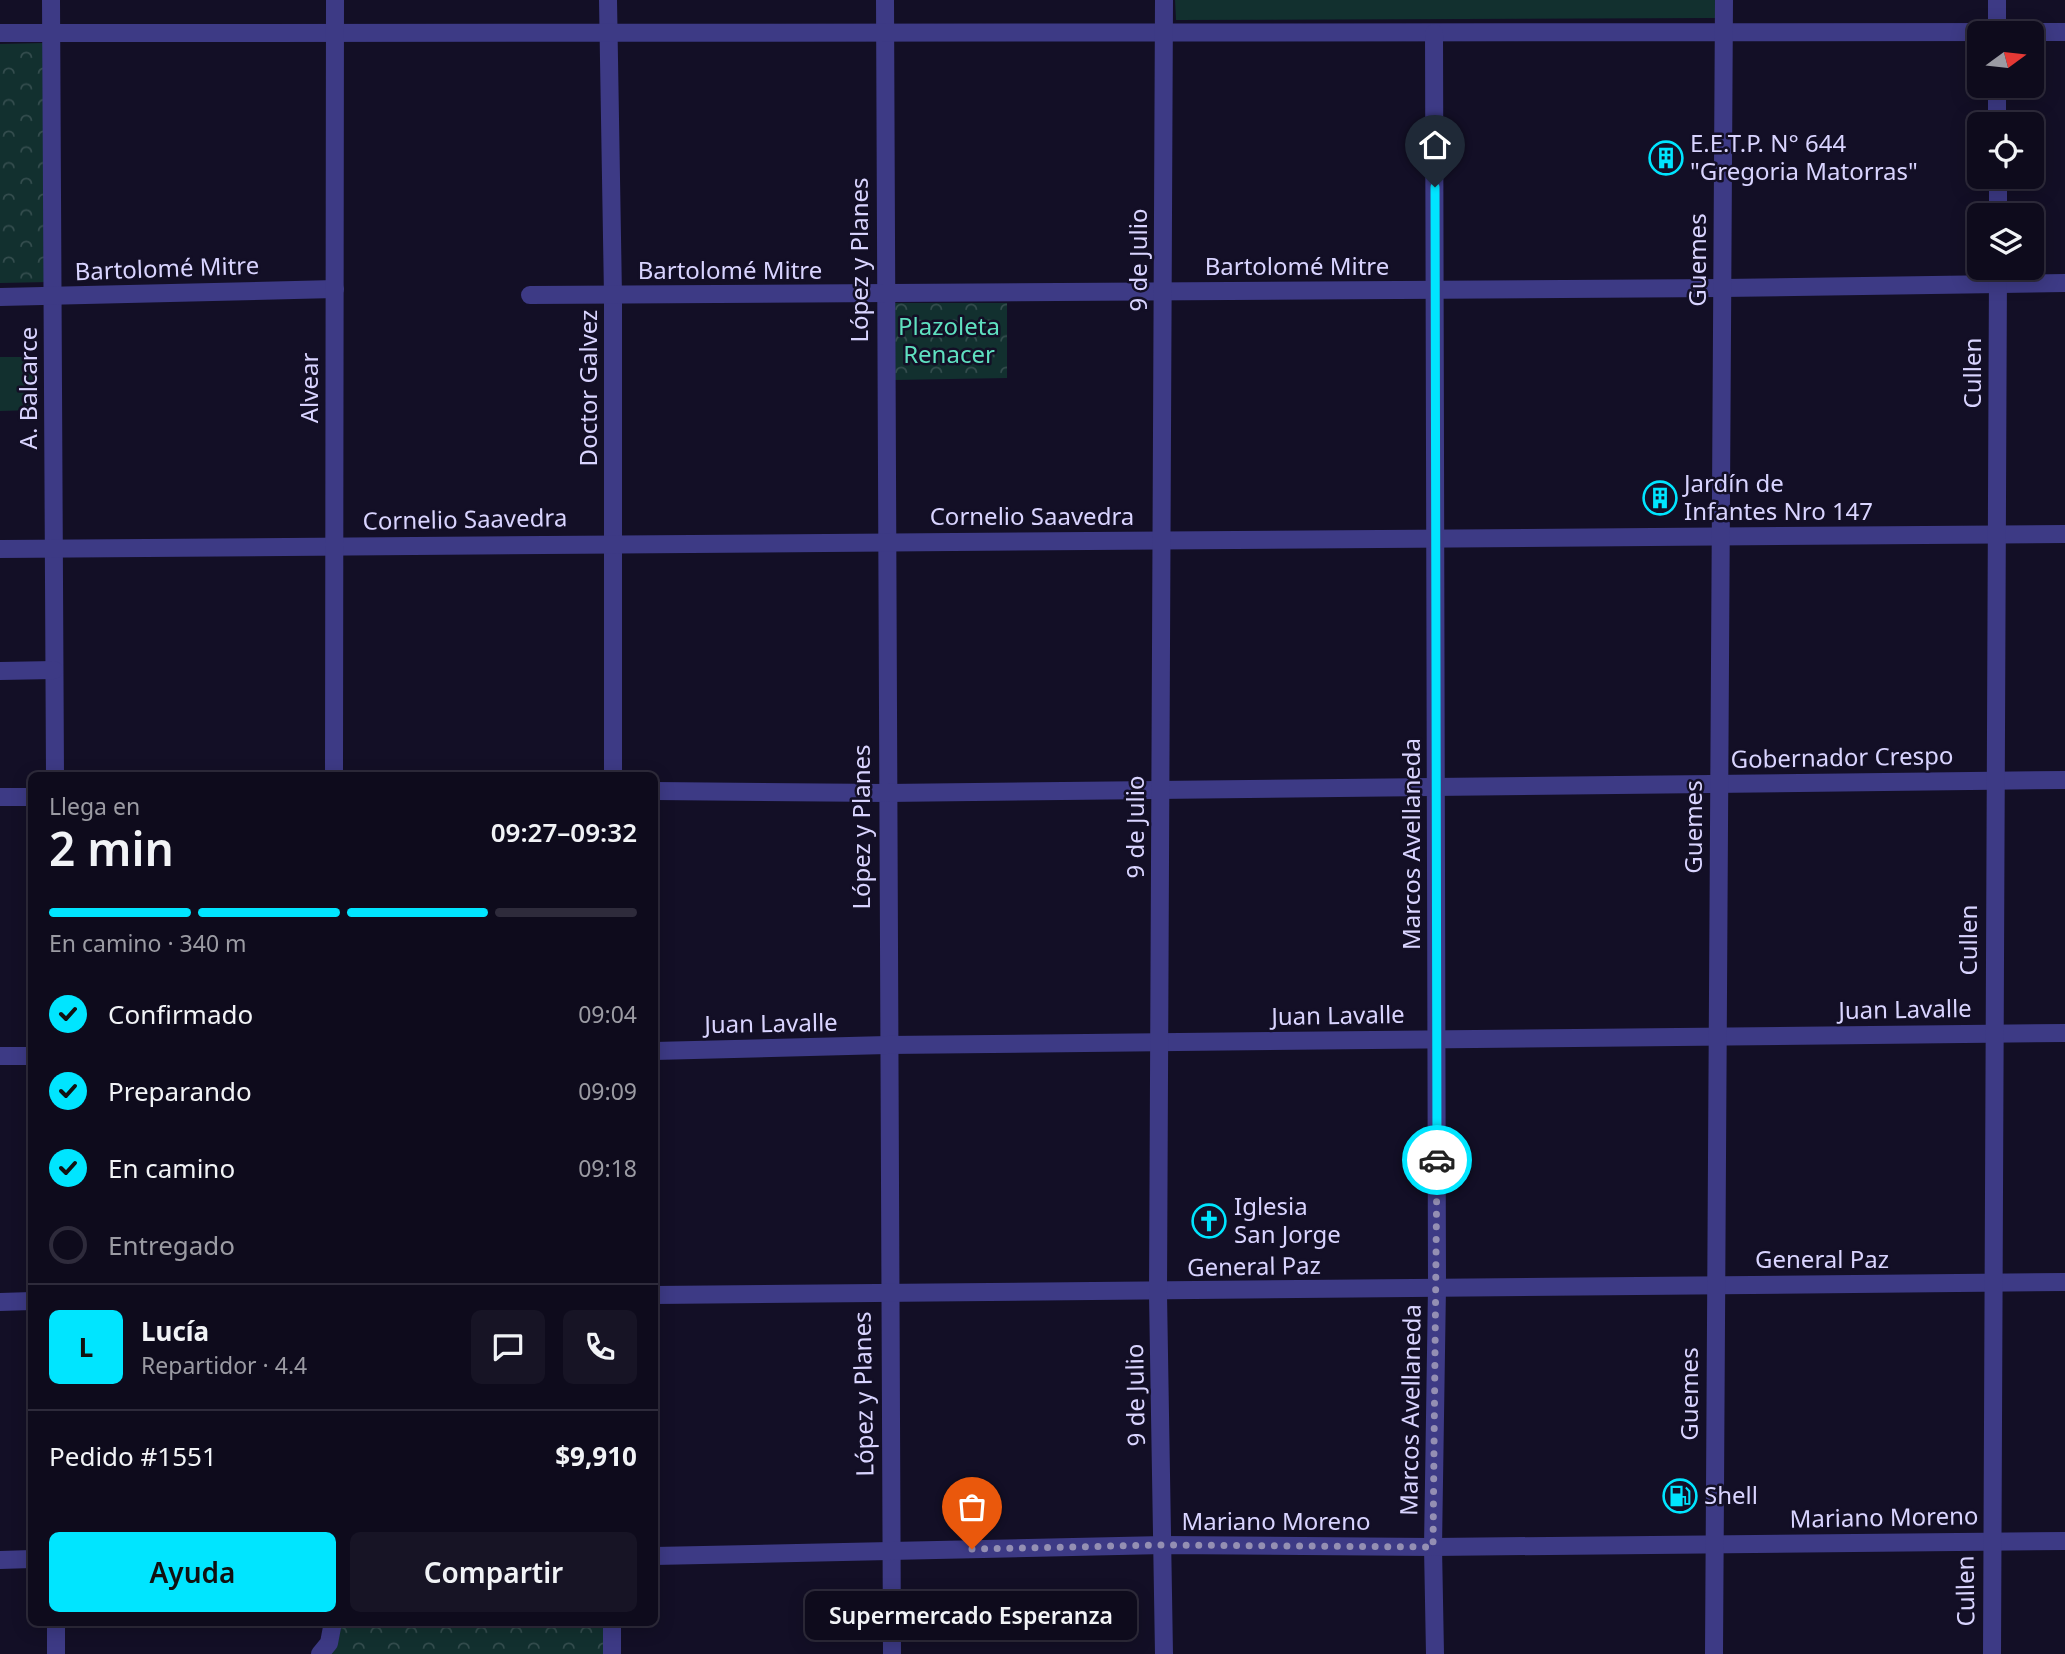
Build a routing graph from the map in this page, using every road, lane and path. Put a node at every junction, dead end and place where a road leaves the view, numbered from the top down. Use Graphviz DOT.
graph roads {
  1 [pos="51,0"];
  2 [pos="335,0"];
  3 [pos="608,0"];
  4 [pos="885,0"];
  5 [pos="1164,0"];
  6 [pos="1724,0"];
  7 [pos="1997,0"];
  8 [pos="1997,21"];
  9 [pos="335,31"];
  10 [pos="2044,32"];
  11 [pos="2065,32"];
  12 [pos="0,33"];
  13 [pos="51,33"];
  14 [pos="1434,33"];
  15 [pos="1724,33"];
  16 [pos="1967,33"];
  17 [pos="1164,34"];
  18 [pos="608,35"];
  19 [pos="885,35"];
  20 [pos="1967,277"];
  21 [pos="1998,280"];
  22 [pos="2036,280"];
  23 [pos="2065,283"];
  24 [pos="1722,288"];
  25 [pos="335,289"];
  26 [pos="1435,290"];
  27 [pos="1163,292"];
  28 [pos="885,294"];
  29 [pos="530,295"];
  30 [pos="54,296"];
  31 [pos="613,296"];
  32 [pos="0,297"];
  33 [pos="1996,534"];
  34 [pos="2065,534"];
  35 [pos="1720,537"];
  36 [pos="1435,539"];
  37 [pos="1162,541"];
  38 [pos="885,542"];
  39 [pos="613,543"];
  40 [pos="334,546"];
  41 [pos="54,548"];
  42 [pos="0,549"];
  43 [pos="54,670"];
  44 [pos="0,671"];
  45 [pos="55,772"];
  46 [pos="334,772"];
  47 [pos="613,772"];
  48 [pos="2065,780"];
  49 [pos="1995,781"];
  50 [pos="1719,784"];
  51 [pos="1436,787"];
  52 [pos="1161,790"];
  53 [pos="658,791"];
  54 [pos="886,793"];
  55 [pos="0,797"];
  56 [pos="28,797"];
  57 [pos="2065,1033"];
  58 [pos="1993,1034"];
  59 [pos="1717,1037"];
  60 [pos="1437,1040"];
  61 [pos="1160,1042"];
  62 [pos="887,1045"];
  63 [pos="658,1051"];
  64 [pos="0,1056"];
  65 [pos="28,1056"];
  66 [pos="2065,1282"];
  67 [pos="1992,1283"];
  68 [pos="1715,1285"];
  69 [pos="1437,1287"];
  70 [pos="888,1294"];
  71 [pos="1158,1294"];
  72 [pos="658,1295"];
  73 [pos="28,1301"];
  74 [pos="0,1302"];
  75 [pos="2065,1541"];
  76 [pos="1990,1542"];
  77 [pos="1164,1545"];
  78 [pos="1714,1545"];
  79 [pos="1433,1547"];
  80 [pos="891,1550"];
  81 [pos="658,1556"];
  82 [pos="28,1559"];
  83 [pos="0,1560"];
  84 [pos="56,1626"];
  85 [pos="332,1626"];
  86 [pos="612,1626"];
  87 [pos="56,1654"];
  88 [pos="320,1654"];
  89 [pos="612,1654"];
  90 [pos="892,1654"];
  91 [pos="1164,1654"];
  92 [pos="1435,1654"];
  93 [pos="1714,1654"];
  94 [pos="1992,1654"];
  1 -- 13 [label="street, A. Balcarce"];
  2 -- 9 [label="street, Alvear"];
  3 -- 18 [label="street, Doctor Galvez"];
  4 -- 19 [label="street, López y Planes"];
  5 -- 17 [label="street, 9 de Julio"];
  6 -- 15 [label="street, Guemes"];
  7 -- 8 [label="street"];
  9 -- 13 [label="street"];
  9 -- 18 [label="street"];
  9 -- 25 [label="street, Alvear"];
  10 -- 11 [label="street"];
  12 -- 13 [label="street"];
  13 -- 30 [label="street, A. Balcarce"];
  14 -- 15 [label="street"];
  14 -- 17 [label="street"];
  14 -- 26 [label="street, Marcos Avellaneda"];
  15 -- 16 [label="street"];
  15 -- 24 [label="street, Guemes"];
  17 -- 19 [label="street"];
  17 -- 27 [label="street, 9 de Julio"];
  18 -- 19 [label="street"];
  18 -- 31 [label="street, Doctor Galvez"];
  19 -- 28 [label="street, López y Planes"];
  20 -- 24 [label="street, Bartolomé Mitre"];
  21 -- 33 [label="street, Cullen"];
  22 -- 23 [label="street, Bartolomé Mitre"];
  24 -- 26 [label="street, Bartolomé Mitre"];
  24 -- 35 [label="street, Guemes"];
  25 -- 30 [label="street, Bartolomé Mitre"];
  25 -- 40 [label="street, Alvear"];
  26 -- 27 [label="street, Bartolomé Mitre"];
  26 -- 36 [label="street, Marcos Avellaneda"];
  27 -- 28 [label="street, Bartolomé Mitre"];
  27 -- 37 [label="street, 9 de Julio"];
  28 -- 31 [label="street, Bartolomé Mitre"];
  28 -- 38 [label="street, López y Planes"];
  29 -- 31 [label="street, Bartolomé Mitre"];
  30 -- 32 [label="street, Bartolomé Mitre"];
  30 -- 41 [label="street, A. Balcarce"];
  31 -- 39 [label="street, Doctor Galvez"];
  33 -- 34 [label="street, Cornelio Saavedra"];
  33 -- 35 [label="street, Cornelio Saavedra"];
  33 -- 49 [label="street, Cullen"];
  35 -- 36 [label="street, Cornelio Saavedra"];
  35 -- 50 [label="street, Guemes"];
  36 -- 37 [label="street, Cornelio Saavedra"];
  36 -- 51 [label="street, Marcos Avellaneda"];
  37 -- 38 [label="street, Cornelio Saavedra"];
  37 -- 52 [label="street, 9 de Julio"];
  38 -- 39 [label="street, Cornelio Saavedra"];
  38 -- 54 [label="street, López y Planes"];
  39 -- 40 [label="street, Cornelio Saavedra"];
  39 -- 47 [label="street, Doctor Galvez"];
  40 -- 41 [label="street, Cornelio Saavedra"];
  40 -- 46 [label="street, Alvear"];
  41 -- 42 [label="street, Cornelio Saavedra"];
  41 -- 43 [label="street, A. Balcarce"];
  43 -- 44 [label="street"];
  43 -- 45 [label="street, A. Balcarce"];
  48 -- 49 [label="street, Gobernador Crespo"];
  49 -- 50 [label="street, Gobernador Crespo"];
  49 -- 58 [label="street, Cullen"];
  50 -- 51 [label="street, Gobernador Crespo"];
  50 -- 59 [label="street, Guemes"];
  51 -- 52 [label="street, Gobernador Crespo"];
  51 -- 60 [label="street, Marcos Avellaneda"];
  52 -- 54 [label="street, Gobernador Crespo"];
  52 -- 61 [label="street, 9 de Julio"];
  53 -- 54 [label="street, Gobernador Crespo"];
  54 -- 62 [label="street, López y Planes"];
  55 -- 56 [label="street"];
  57 -- 58 [label="street, Juan Lavalle"];
  58 -- 59 [label="street, Juan Lavalle"];
  58 -- 67 [label="street, Cullen"];
  59 -- 60 [label="street, Juan Lavalle"];
  59 -- 68 [label="street, Guemes"];
  60 -- 61 [label="street, Juan Lavalle"];
  60 -- 69 [label="street, Marcos Avellaneda"];
  61 -- 62 [label="street, Juan Lavalle"];
  61 -- 71 [label="street, 9 de Julio"];
  62 -- 63 [label="street, Juan Lavalle"];
  62 -- 70 [label="street, López y Planes"];
  64 -- 65 [label="street"];
  66 -- 67 [label="street, General Paz"];
  67 -- 68 [label="street, General Paz"];
  67 -- 76 [label="street, Cullen"];
  68 -- 69 [label="street, General Paz"];
  68 -- 78 [label="street, Guemes"];
  69 -- 71 [label="street, General Paz"];
  69 -- 79 [label="street, Marcos Avellaneda"];
  70 -- 71 [label="street, General Paz"];
  70 -- 72 [label="street, General Paz"];
  70 -- 80 [label="street, López y Planes"];
  71 -- 77 [label="street, 9 de Julio"];
  73 -- 74 [label="street"];
  75 -- 76 [label="street, Mariano Moreno"];
  76 -- 78 [label="street, Mariano Moreno"];
  76 -- 94 [label="street, Cullen"];
  77 -- 79 [label="street, Mariano Moreno"];
  77 -- 80 [label="street, Mariano Moreno"];
  77 -- 91 [label="street, 9 de Julio"];
  78 -- 79 [label="street, Mariano Moreno"];
  78 -- 93 [label="street, Guemes"];
  79 -- 92 [label="street, Marcos Avellaneda"];
  80 -- 81 [label="street, Mariano Moreno"];
  80 -- 90 [label="street, López y Planes"];
  82 -- 83 [label="street"];
  84 -- 87 [label="street"];
  85 -- 88 [label="street"];
  86 -- 89 [label="street"];
}
